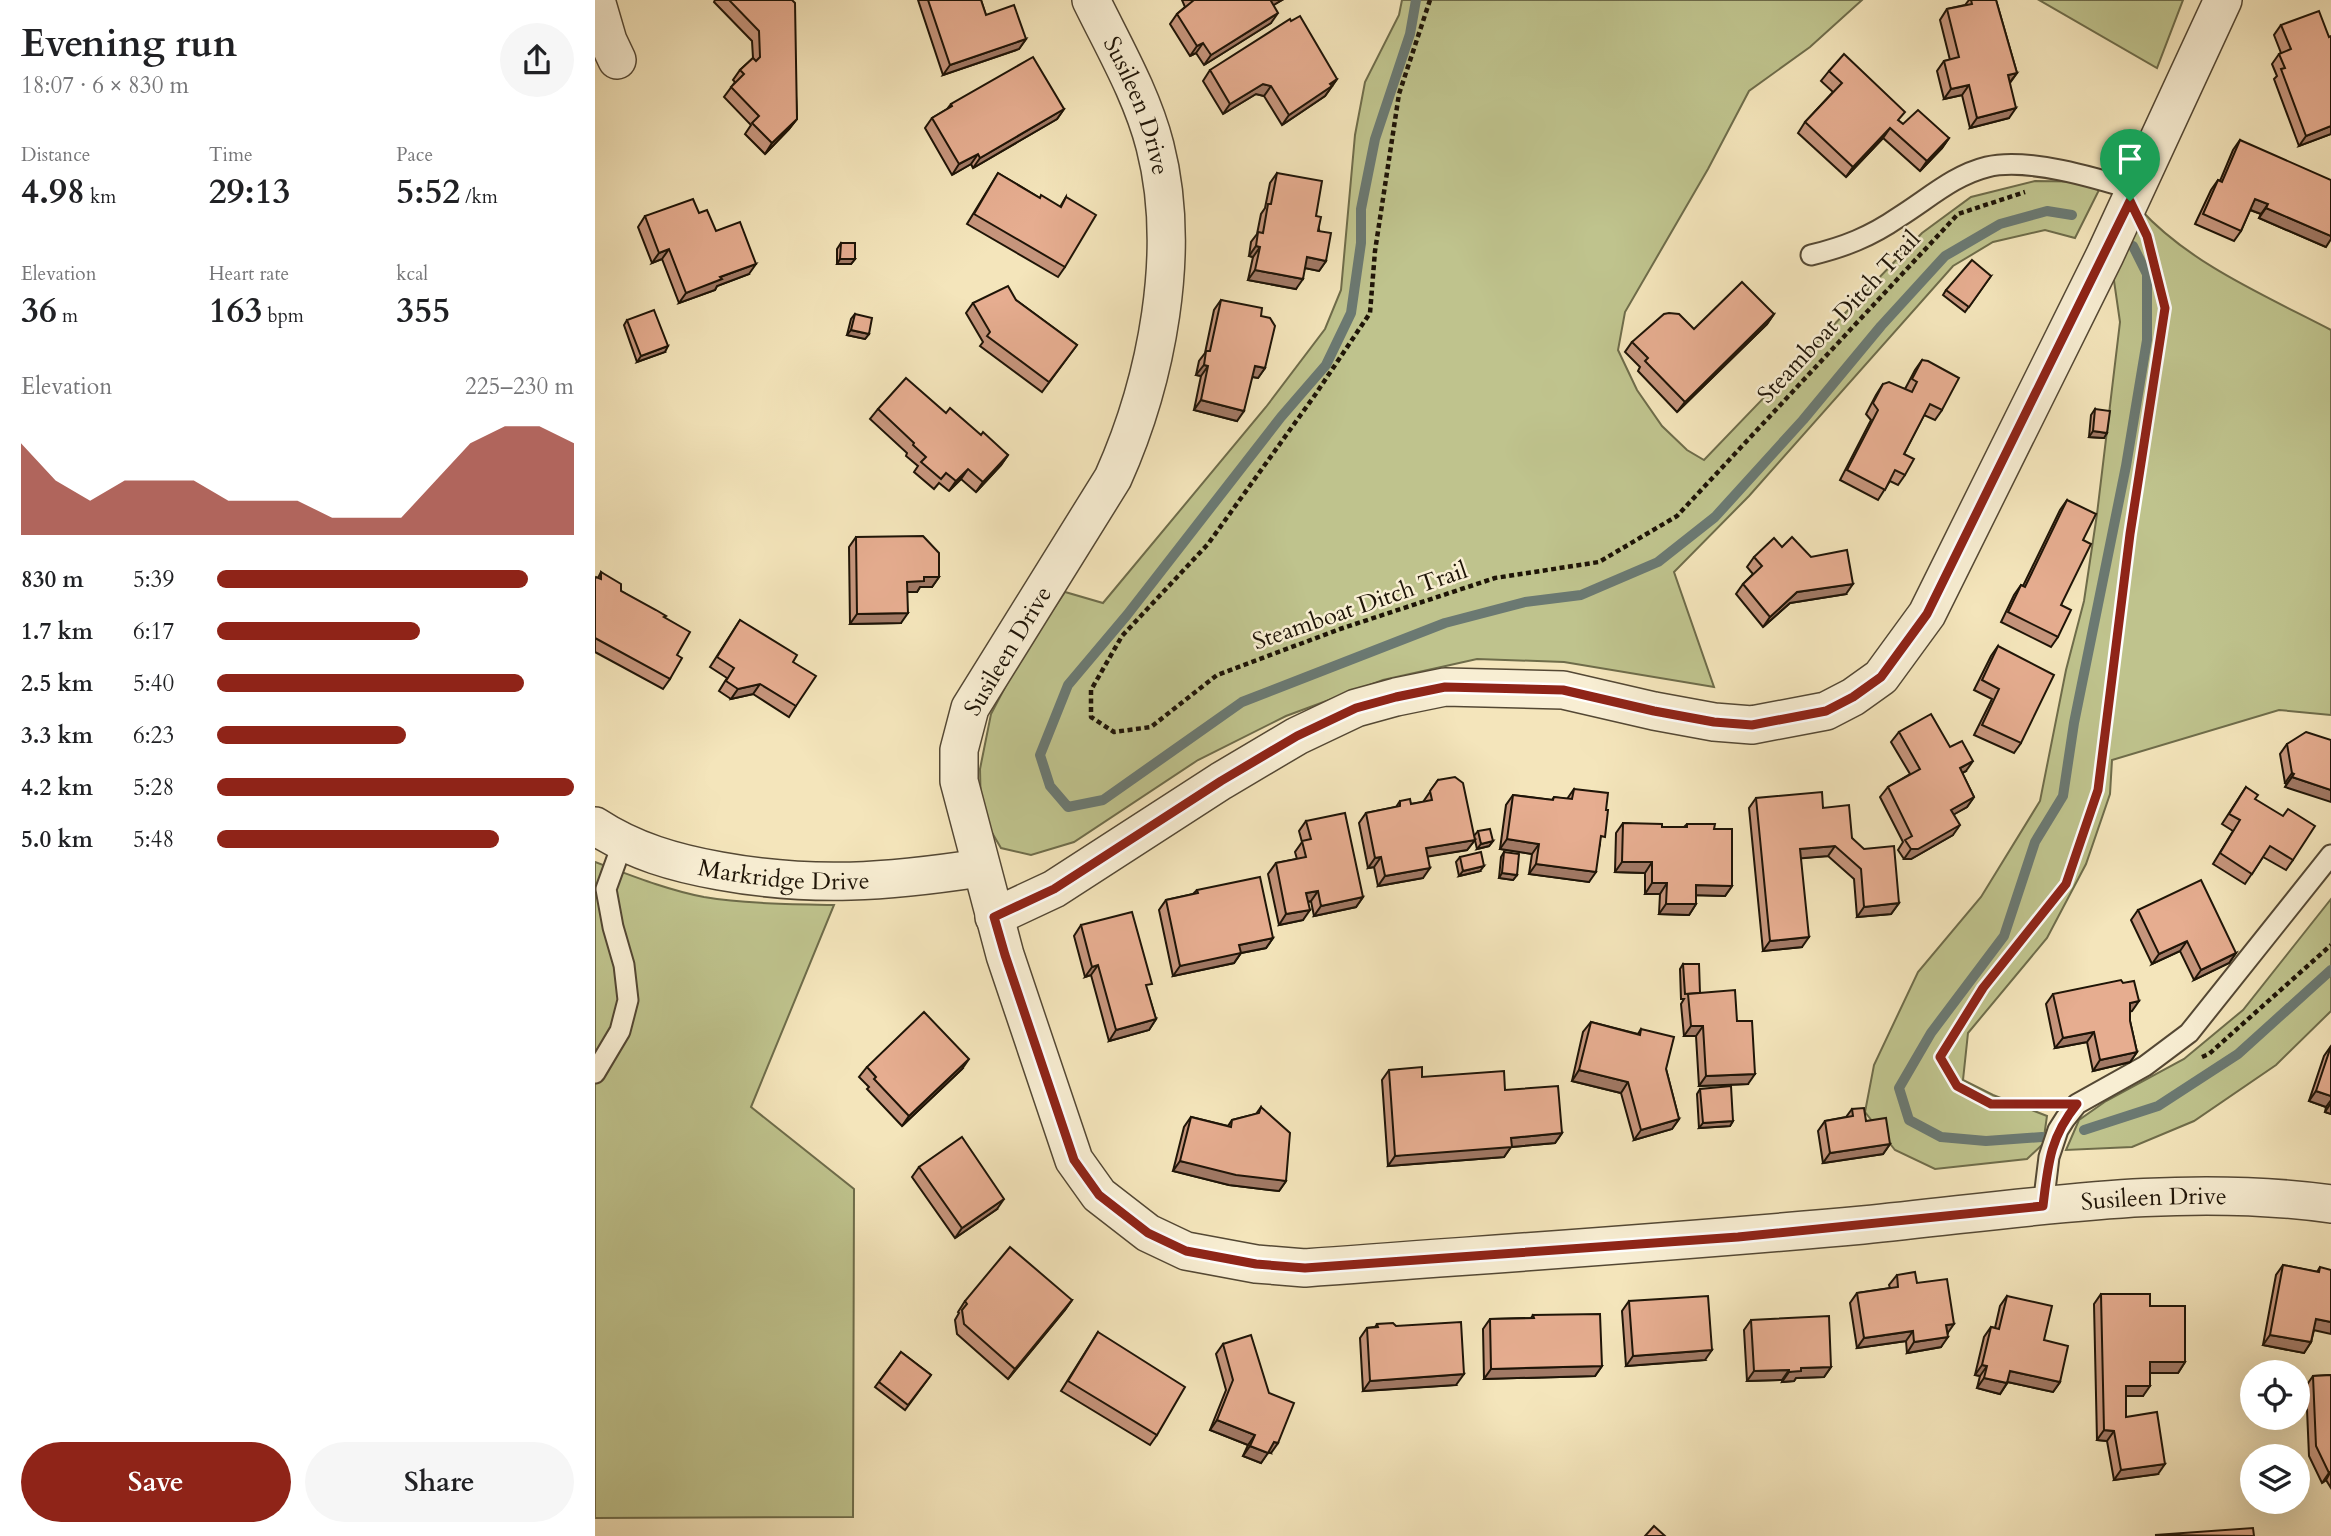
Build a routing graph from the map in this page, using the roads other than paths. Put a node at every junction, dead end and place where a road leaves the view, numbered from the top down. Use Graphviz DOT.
graph roads {
  1 [pos="596,0"];
  2 [pos="1091,0"];
  3 [pos="2223,0"];
  4 [pos="617,60"];
  5 [pos="2133,195"];
  6 [pos="1811,255"];
  7 [pos="609,834"];
  8 [pos="2331,855"];
  9 [pos="980,868"];
  10 [pos="994,917"];
  11 [pos="595,1073"];
  12 [pos="2331,1204"];
  13 [pos="2043,1206"];
  1 -- 4 [label="street"];
  2 -- 9 [label="street, Susileen Drive"];
  3 -- 5 [label="street"];
  5 -- 6 [label="lane"];
  5 -- 10 [label="street"];
  7 -- 9 [label="street, Markridge Drive"];
  7 -- 11 [label="lane"];
  8 -- 13 [label="lane"];
  9 -- 10 [label="street, Susileen Drive"];
  10 -- 13 [label="street, Susileen Drive"];
  12 -- 13 [label="street, Susileen Drive"];
}
